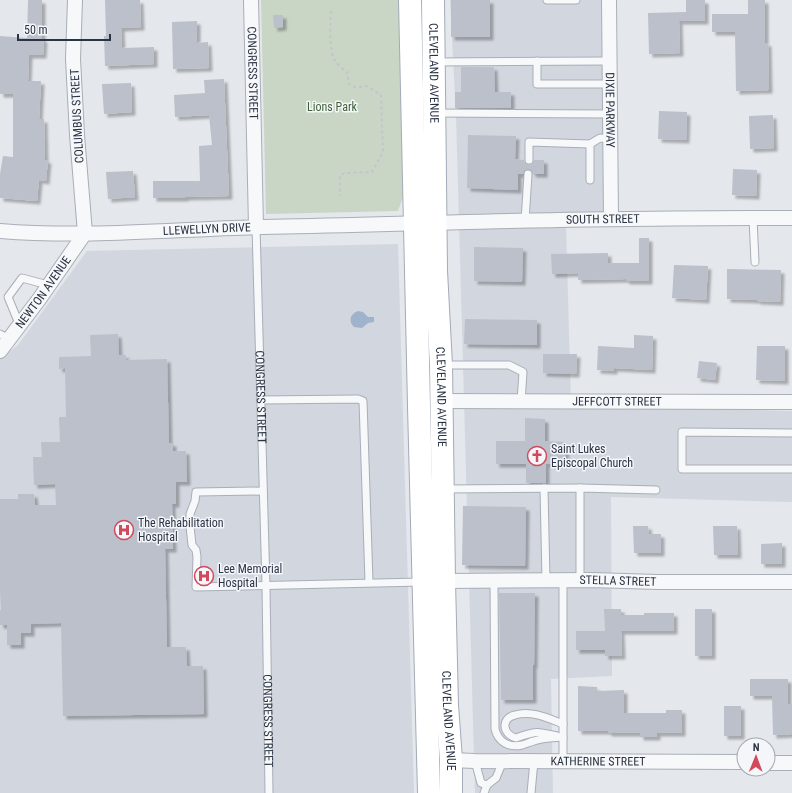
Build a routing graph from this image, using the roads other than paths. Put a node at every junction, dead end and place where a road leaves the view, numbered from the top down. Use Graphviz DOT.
graph roads {
  1 [pos="75,0"];
  2 [pos="251,0"];
  3 [pos="410,0"];
  4 [pos="433,0"];
  5 [pos="547,0"];
  6 [pos="576,0"];
  7 [pos="609,0"];
  8 [pos="537,61"];
  9 [pos="609,61"];
  10 [pos="434,62"];
  11 [pos="610,84"];
  12 [pos="434,113"];
  13 [pos="610,114"];
  14 [pos="610,139"];
  15 [pos="590,144"];
  16 [pos="529,160"];
  17 [pos="528,176"];
  18 [pos="590,180"];
  19 [pos="754,218"];
  20 [pos="792,218"];
  21 [pos="611,220"];
  22 [pos="525,222"];
  23 [pos="436,223"];
  24 [pos="413,224"];
  25 [pos="256,227"];
  26 [pos="0,231"];
  27 [pos="85,233"];
  28 [pos="755,262"];
  29 [pos="48,286"];
  30 [pos="20,326"];
  31 [pos="5,337"];
  32 [pos="0,351"];
  33 [pos="441,365"];
  34 [pos="261,400"];
  35 [pos="442,401"];
  36 [pos="521,402"];
  37 [pos="792,402"];
  38 [pos="792,433"];
  39 [pos="792,469"];
  40 [pos="544,488"];
  41 [pos="580,488"];
  42 [pos="444,489"];
  43 [pos="656,490"];
  44 [pos="263,491"];
  45 [pos="434,581"];
  46 [pos="546,581"];
  47 [pos="563,581"];
  48 [pos="580,581"];
  49 [pos="369,582"];
  50 [pos="494,582"];
  51 [pos="792,582"];
  52 [pos="266,586"];
  53 [pos="563,724"];
  54 [pos="563,737"];
  55 [pos="451,760"];
  56 [pos="475,761"];
  57 [pos="503,761"];
  58 [pos="534,761"];
  59 [pos="563,761"];
  60 [pos="736,762"];
  61 [pos="776,762"];
  62 [pos="792,763"];
  63 [pos="487,784"];
  64 [pos="269,793"];
  65 [pos="429,793"];
  66 [pos="451,793"];
  67 [pos="484,793"];
  68 [pos="531,793"];
  1 -- 27 [label="street, COLUMBUS STREET"];
  2 -- 25 [label="street, CONGRESS STREET"];
  3 -- 24 [label="main road, CLEVELAND AVENUE"];
  4 -- 10 [label="main road, CLEVELAND AVENUE"];
  5 -- 6 [label="lane"];
  7 -- 9 [label="street, DIXIE PARKWAY"];
  8 -- 9 [label="lane"];
  8 -- 10 [label="lane"];
  8 -- 11 [label="lane"];
  9 -- 11 [label="street, DIXIE PARKWAY"];
  10 -- 12 [label="main road, CLEVELAND AVENUE"];
  11 -- 13 [label="street, DIXIE PARKWAY"];
  12 -- 13 [label="lane"];
  12 -- 23 [label="main road, CLEVELAND AVENUE"];
  13 -- 14 [label="street, DIXIE PARKWAY"];
  14 -- 15 [label="lane"];
  14 -- 21 [label="street, DIXIE PARKWAY"];
  15 -- 16 [label="lane"];
  15 -- 18 [label="lane"];
  17 -- 22 [label="lane"];
  19 -- 20 [label="street, SOUTH STREET"];
  19 -- 21 [label="street, SOUTH STREET"];
  19 -- 28 [label="lane"];
  21 -- 22 [label="street, SOUTH STREET"];
  22 -- 23 [label="street, SOUTH STREET"];
  23 -- 24 [label="street, SOUTH STREET"];
  23 -- 33 [label="main road, CLEVELAND AVENUE"];
  24 -- 25 [label="street, LLEWELLYN DRIVE"];
  24 -- 45 [label="main road, CLEVELAND AVENUE"];
  25 -- 27 [label="street, LLEWELLYN DRIVE"];
  25 -- 34 [label="lane, CONGRESS STREET"];
  26 -- 27 [label="street, LLEWELLYN DRIVE"];
  27 -- 29 [label="street, NEWTON AVENUE"];
  29 -- 30 [label="street, NEWTON AVENUE"];
  29 -- 30 [label="lane"];
  30 -- 31 [label="street, NEWTON AVENUE"];
  31 -- 32 [label="street, NEWTON AVENUE"];
  33 -- 35 [label="main road, CLEVELAND AVENUE"];
  33 -- 36 [label="lane"];
  34 -- 44 [label="lane, CONGRESS STREET"];
  34 -- 49 [label="lane"];
  35 -- 36 [label="street, JEFFCOTT STREET"];
  35 -- 42 [label="main road, CLEVELAND AVENUE"];
  36 -- 37 [label="street, JEFFCOTT STREET"];
  38 -- 39 [label="lane"];
  40 -- 41 [label="lane"];
  40 -- 42 [label="lane"];
  40 -- 46 [label="lane"];
  41 -- 43 [label="lane"];
  41 -- 48 [label="lane"];
  42 -- 45 [label="main road, CLEVELAND AVENUE"];
  44 -- 52 [label="lane, CONGRESS STREET"];
  44 -- 52 [label="lane"];
  45 -- 49 [label="lane"];
  45 -- 50 [label="street, STELLA STREET"];
  45 -- 55 [label="main road, CLEVELAND AVENUE"];
  45 -- 65 [label="main road, CLEVELAND AVENUE"];
  46 -- 47 [label="street, STELLA STREET"];
  46 -- 50 [label="street, STELLA STREET"];
  47 -- 48 [label="street, STELLA STREET"];
  47 -- 53 [label="lane"];
  48 -- 51 [label="street, STELLA STREET"];
  49 -- 52 [label="lane"];
  50 -- 54 [label="lane"];
  52 -- 64 [label="lane, CONGRESS STREET"];
  53 -- 54 [label="lane"];
  53 -- 54 [label="lane"];
  54 -- 59 [label="lane"];
  55 -- 56 [label="street, KATHERINE STREET"];
  55 -- 66 [label="main road, CLEVELAND AVENUE"];
  56 -- 57 [label="street, KATHERINE STREET"];
  56 -- 63 [label="lane"];
  57 -- 58 [label="street, KATHERINE STREET"];
  57 -- 63 [label="lane"];
  58 -- 59 [label="street, KATHERINE STREET"];
  58 -- 68 [label="lane"];
  59 -- 60 [label="street, KATHERINE STREET"];
  61 -- 62 [label="street"];
  63 -- 67 [label="lane"];
}
